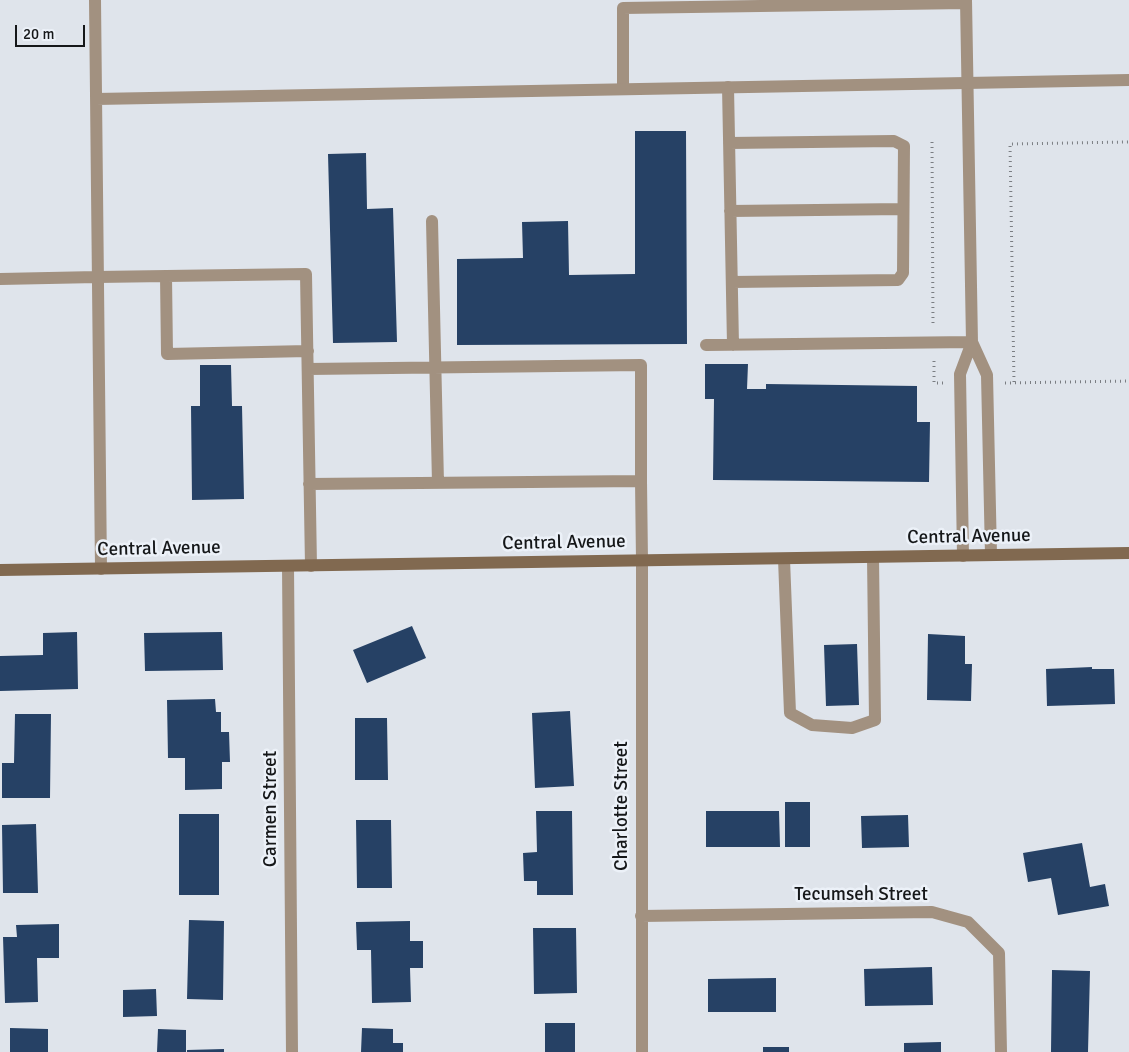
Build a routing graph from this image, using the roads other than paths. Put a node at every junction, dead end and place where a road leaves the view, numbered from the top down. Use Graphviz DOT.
graph roads {
  1 [pos="95,0"];
  2 [pos="966,1"];
  3 [pos="1129,80"];
  4 [pos="967,83"];
  5 [pos="728,87"];
  6 [pos="623,89"];
  7 [pos="96,99"];
  8 [pos="729,142"];
  9 [pos="903,209"];
  10 [pos="730,211"];
  11 [pos="432,221"];
  12 [pos="166,276"];
  13 [pos="97,278"];
  14 [pos="0,279"];
  15 [pos="732,282"];
  16 [pos="972,342"];
  17 [pos="706,346"];
  18 [pos="733,346"];
  19 [pos="308,351"];
  20 [pos="435,367"];
  21 [pos="308,369"];
  22 [pos="641,481"];
  23 [pos="438,483"];
  24 [pos="309,484"];
  25 [pos="1129,553"];
  26 [pos="963,556"];
  27 [pos="991,556"];
  28 [pos="874,557"];
  29 [pos="784,559"];
  30 [pos="642,561"];
  31 [pos="288,566"];
  32 [pos="310,566"];
  33 [pos="101,569"];
  34 [pos="0,570"];
  35 [pos="641,916"];
  36 [pos="292,1052"];
  37 [pos="642,1052"];
  38 [pos="1001,1052"];
  1 -- 7 [label="street"];
  2 -- 4 [label="street"];
  2 -- 6 [label="street"];
  3 -- 4 [label="street"];
  4 -- 5 [label="street"];
  4 -- 16 [label="street"];
  5 -- 6 [label="street"];
  5 -- 8 [label="street"];
  6 -- 7 [label="street"];
  7 -- 13 [label="street"];
  8 -- 9 [label="street"];
  8 -- 10 [label="street"];
  9 -- 10 [label="street"];
  9 -- 15 [label="street"];
  10 -- 15 [label="street"];
  11 -- 20 [label="street"];
  12 -- 13 [label="street"];
  12 -- 19 [label="street"];
  12 -- 19 [label="street"];
  13 -- 14 [label="street"];
  13 -- 33 [label="street"];
  15 -- 18 [label="street"];
  16 -- 18 [label="street"];
  16 -- 26 [label="street"];
  16 -- 27 [label="street"];
  17 -- 18 [label="street"];
  19 -- 21 [label="street"];
  20 -- 21 [label="street"];
  20 -- 22 [label="street, Charlotte Street"];
  20 -- 23 [label="street"];
  21 -- 24 [label="street"];
  22 -- 23 [label="street"];
  22 -- 30 [label="street, Charlotte Street"];
  23 -- 24 [label="street"];
  24 -- 32 [label="street"];
  25 -- 27 [label="main road, Central Avenue"];
  26 -- 27 [label="main road, Central Avenue"];
  26 -- 28 [label="main road, Central Avenue"];
  28 -- 29 [label="main road, Central Avenue"];
  28 -- 29 [label="street"];
  29 -- 30 [label="main road, Central Avenue"];
  30 -- 32 [label="main road, Central Avenue"];
  30 -- 35 [label="street, Charlotte Street"];
  31 -- 32 [label="main road, Central Avenue"];
  31 -- 33 [label="main road, Central Avenue"];
  31 -- 36 [label="street, Carmen Street"];
  33 -- 34 [label="main road, Central Avenue"];
  35 -- 37 [label="street, Charlotte Street"];
  35 -- 38 [label="street, Tecumseh Street"];
}
